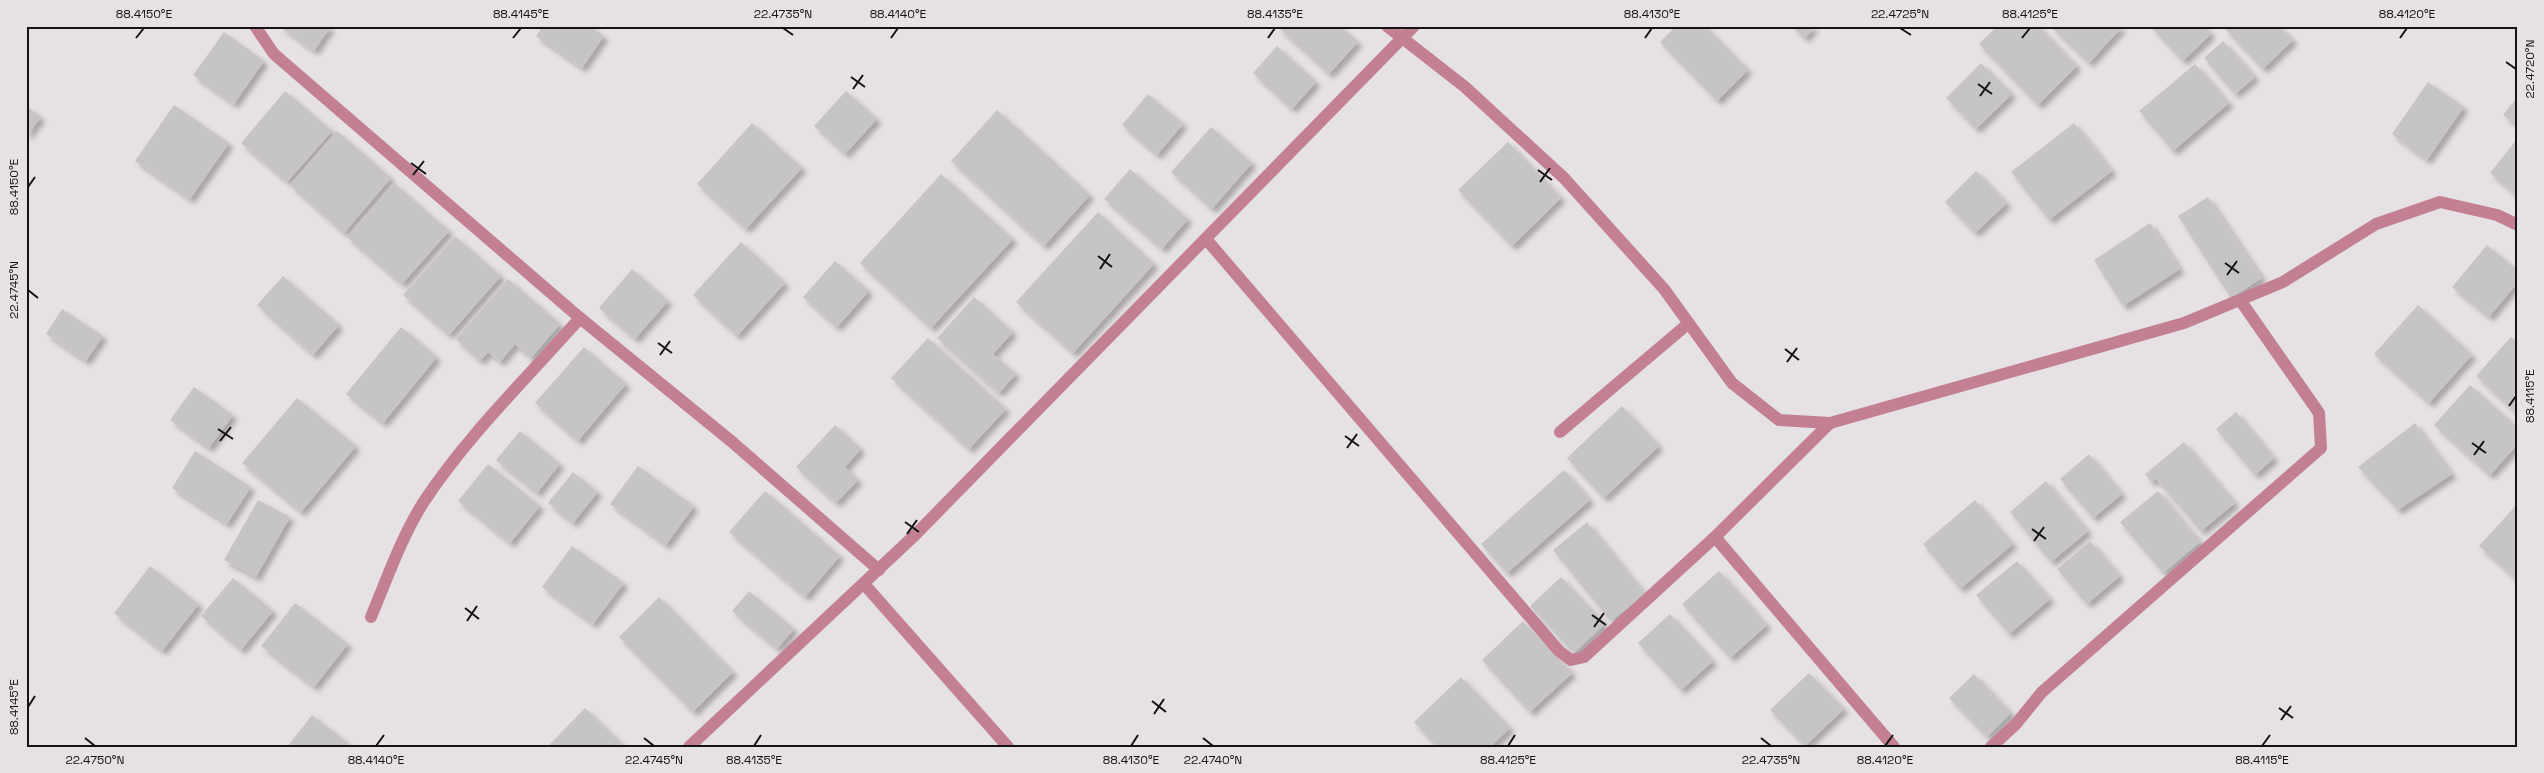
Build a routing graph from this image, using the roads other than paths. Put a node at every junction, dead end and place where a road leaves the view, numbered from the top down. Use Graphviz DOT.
graph roads {
  1 [pos="255,26"];
  2 [pos="1387,26"];
  3 [pos="1414,26"];
  4 [pos="1403,38"];
  5 [pos="2518,225"];
  6 [pos="1206,239"];
  7 [pos="2240,300"];
  8 [pos="580,318"];
  9 [pos="1689,323"];
  10 [pos="1830,423"];
  11 [pos="1560,432"];
  12 [pos="1715,537"];
  13 [pos="879,570"];
  14 [pos="864,584"];
  15 [pos="371,617"];
  16 [pos="690,747"];
  17 [pos="1008,747"];
  18 [pos="1894,747"];
  19 [pos="1991,747"];
  1 -- 8 [label="street"];
  2 -- 4 [label="street"];
  3 -- 4 [label="street"];
  4 -- 6 [label="street"];
  4 -- 9 [label="street"];
  5 -- 7 [label="street"];
  6 -- 12 [label="street"];
  6 -- 13 [label="street"];
  7 -- 10 [label="street"];
  7 -- 19 [label="street"];
  8 -- 13 [label="street"];
  8 -- 15 [label="street"];
  9 -- 10 [label="street"];
  9 -- 11 [label="street"];
  10 -- 12 [label="street"];
  12 -- 18 [label="street"];
  13 -- 14 [label="street"];
  14 -- 16 [label="street"];
  14 -- 17 [label="street"];
}
